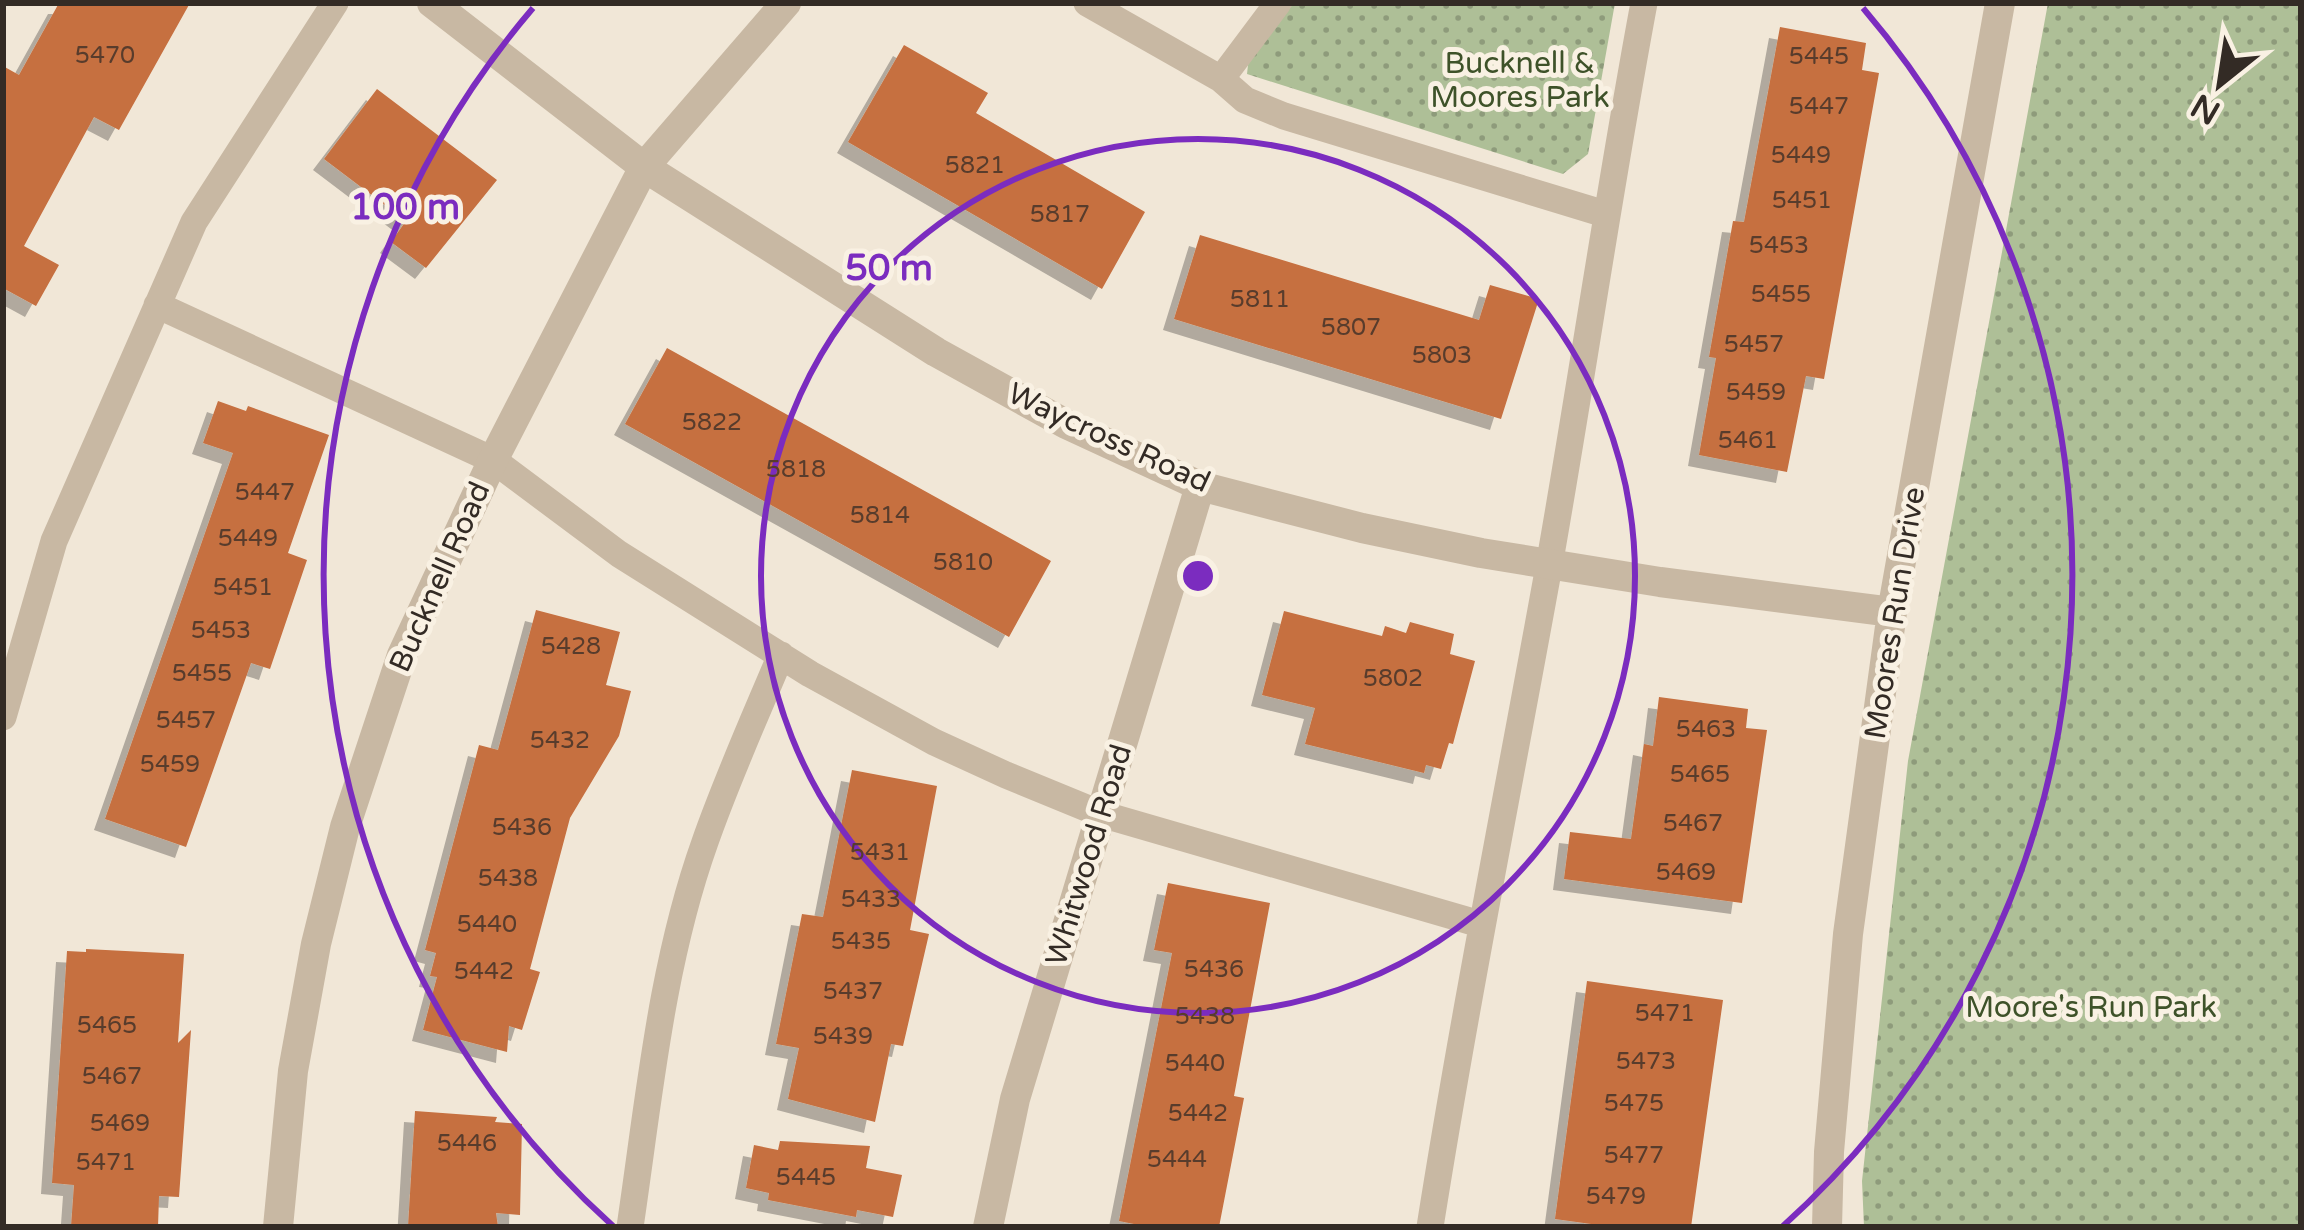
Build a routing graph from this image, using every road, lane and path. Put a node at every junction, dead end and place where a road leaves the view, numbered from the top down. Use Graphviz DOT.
graph roads {
  1 [pos="335,3"];
  2 [pos="432,3"];
  3 [pos="786,3"];
  4 [pos="1087,3"];
  5 [pos="1278,3"];
  6 [pos="1644,3"];
  7 [pos="2000,3"];
  8 [pos="1221,79"];
  9 [pos="644,167"];
  10 [pos="1605,214"];
  11 [pos="158,304"];
  12 [pos="493,460"];
  13 [pos="1200,486"];
  14 [pos="1549,564"];
  15 [pos="1892,612"];
  16 [pos="781,656"];
  17 [pos="3,717"];
  18 [pos="1101,814"];
  19 [pos="1480,923"];
  20 [pos="278,1227"];
  21 [pos="630,1227"];
  22 [pos="988,1227"];
  23 [pos="1430,1227"];
  24 [pos="1828,1227"];
  1 -- 11 [label="lane"];
  2 -- 9 [label="street, Waycross Road"];
  3 -- 9 [label="street, Bucknell Road"];
  4 -- 8 [label="lane"];
  5 -- 8 [label="lane"];
  6 -- 10 [label="lane"];
  7 -- 15 [label="street, Moores Run Drive"];
  8 -- 10 [label="lane"];
  9 -- 12 [label="street, Bucknell Road"];
  9 -- 13 [label="street, Waycross Road"];
  10 -- 14 [label="lane"];
  11 -- 12 [label="lane"];
  11 -- 17 [label="lane"];
  12 -- 16 [label="lane"];
  12 -- 20 [label="street, Bucknell Road"];
  13 -- 14 [label="street, Waycross Road"];
  13 -- 18 [label="street, Whitwood Road"];
  14 -- 15 [label="street, Waycross Road"];
  14 -- 19 [label="lane"];
  15 -- 24 [label="street, Moores Run Drive"];
  16 -- 18 [label="lane"];
  16 -- 21 [label="lane"];
  18 -- 19 [label="lane"];
  18 -- 22 [label="street, Whitwood Road"];
  19 -- 23 [label="lane"];
}
